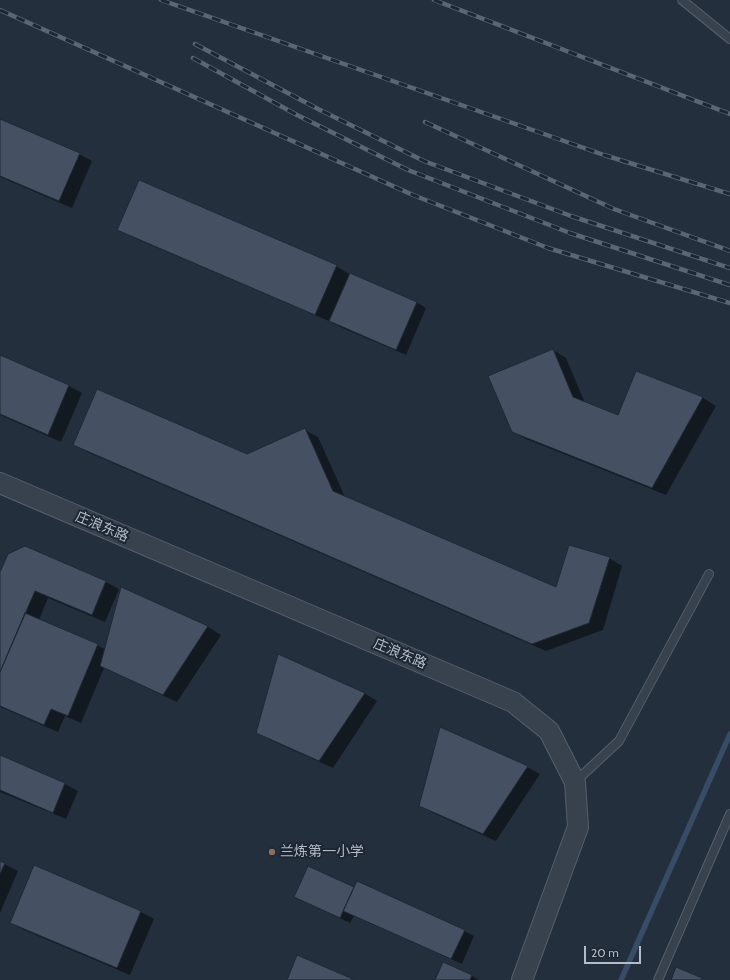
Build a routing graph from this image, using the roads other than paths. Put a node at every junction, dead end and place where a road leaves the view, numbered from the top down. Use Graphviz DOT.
graph roads {
  1 [pos="682,0"];
  2 [pos="730,38"];
  3 [pos="0,484"];
  4 [pos="709,574"];
  5 [pos="574,782"];
  6 [pos="730,814"];
  7 [pos="522,980"];
  8 [pos="658,980"];
  1 -- 2 [label="lane"];
  3 -- 5 [label="street, 庄浪东路"];
  4 -- 5 [label="lane"];
  5 -- 7 [label="street, 庄浪东路"];
  6 -- 8 [label="lane"];
}
